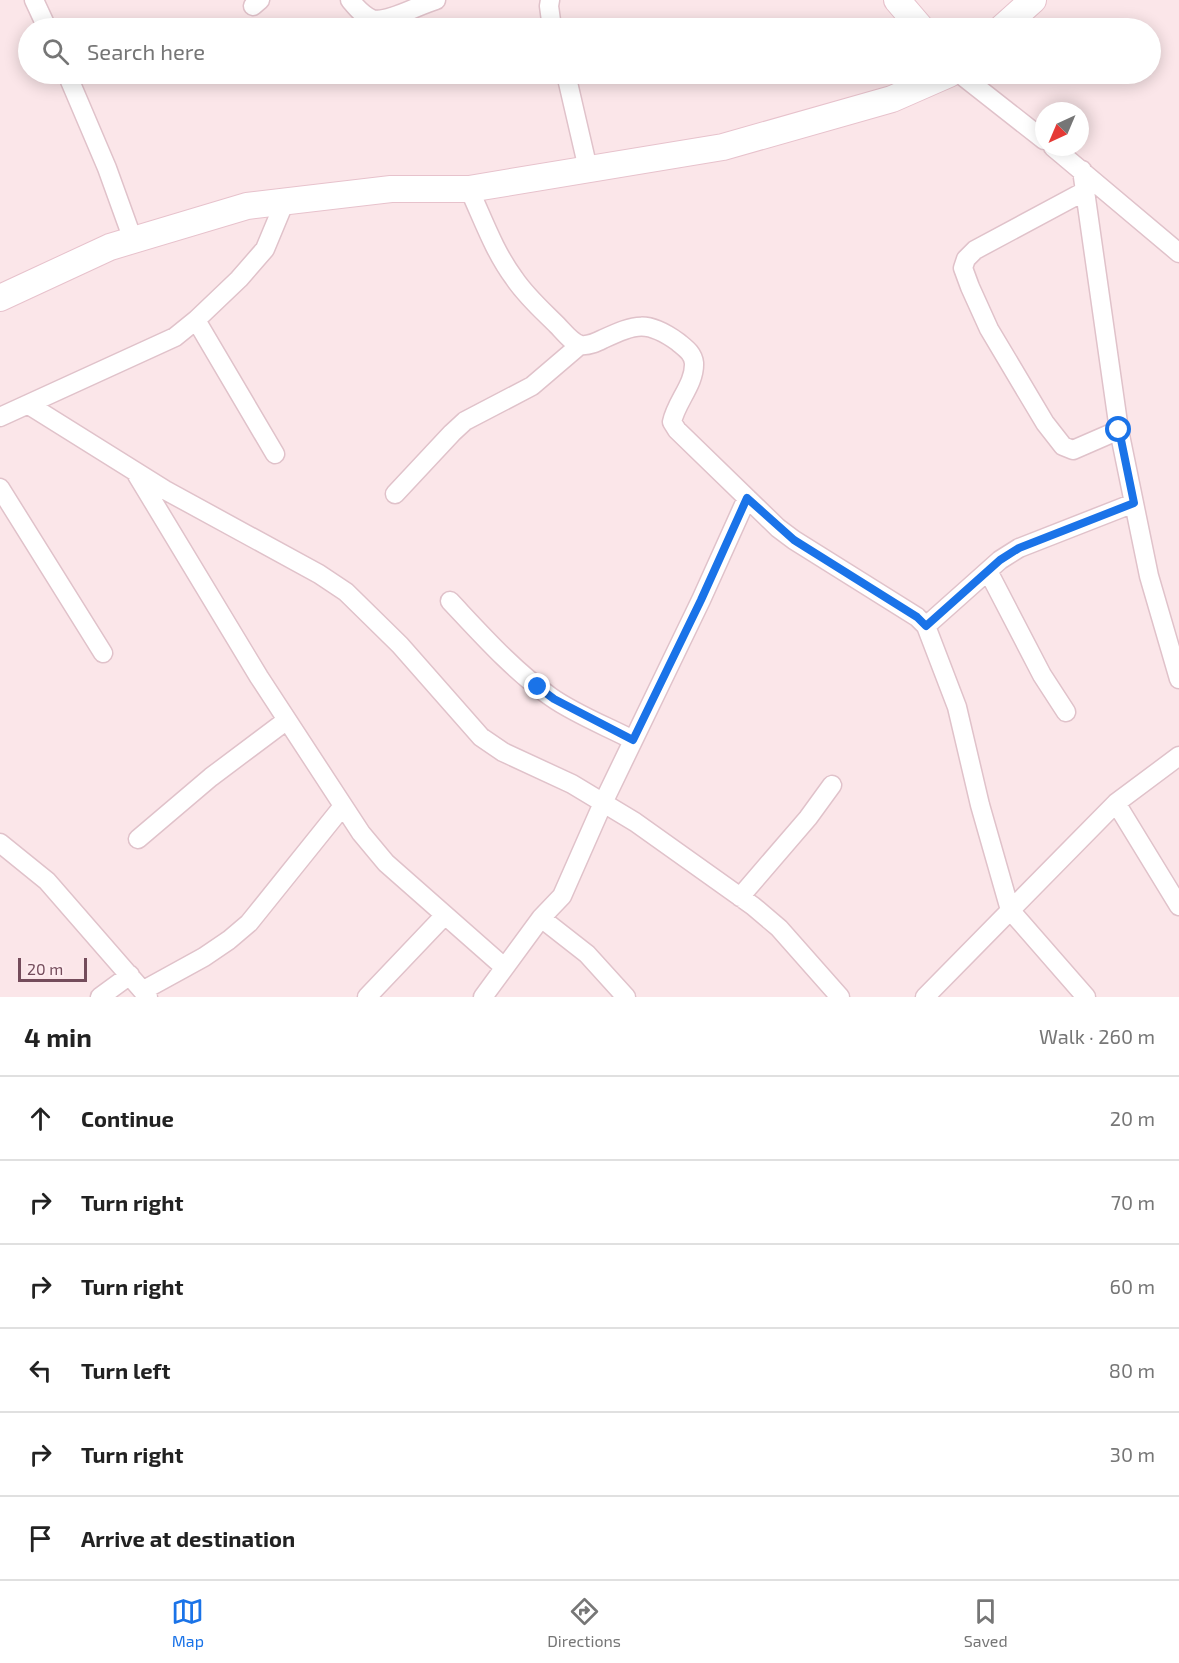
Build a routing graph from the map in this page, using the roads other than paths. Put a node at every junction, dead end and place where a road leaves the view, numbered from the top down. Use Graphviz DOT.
graph roads {
  1 [pos="34,0"];
  2 [pos="350,0"];
  3 [pos="436,0"];
  4 [pos="550,0"];
  5 [pos="897,0"];
  6 [pos="1033,0"];
  7 [pos="42,18"];
  8 [pos="371,18"];
  9 [pos="386,18"];
  10 [pos="551,18"];
  11 [pos="912,18"];
  12 [pos="1013,18"];
  13 [pos="71,84"];
  14 [pos="568,84"];
  15 [pos="926,84"];
  16 [pos="973,84"];
  17 [pos="1035,133"];
  18 [pos="1064,156"];
  19 [pos="588,169"];
  20 [pos="1082,170"];
  21 [pos="469,189"];
  22 [pos="1085,191"];
  23 [pos="285,201"];
  24 [pos="133,240"];
  25 [pos="1179,253"];
  26 [pos="0,298"];
  27 [pos="196,320"];
  28 [pos="580,345"];
  29 [pos="29,405"];
  30 [pos="0,417"];
  31 [pos="1119,430"];
  32 [pos="275,454"];
  33 [pos="134,471"];
  34 [pos="0,488"];
  35 [pos="395,494"];
  36 [pos="747,498"];
  37 [pos="1134,503"];
  38 [pos="988,571"];
  39 [pos="450,601"];
  40 [pos="926,626"];
  41 [pos="103,652"];
  42 [pos="1179,679"];
  43 [pos="1066,712"];
  44 [pos="287,720"];
  45 [pos="633,740"];
  46 [pos="1179,756"];
  47 [pos="832,785"];
  48 [pos="603,803"];
  49 [pos="1116,803"];
  50 [pos="343,806"];
  51 [pos="138,839"];
  52 [pos="0,843"];
  53 [pos="740,897"];
  54 [pos="1179,906"];
  55 [pos="1010,910"];
  56 [pos="445,915"];
  57 [pos="541,918"];
  58 [pos="504,967"];
  59 [pos="130,975"];
  60 [pos="146,994"];
  61 [pos="100,997"];
  62 [pos="367,997"];
  63 [pos="483,997"];
  64 [pos="626,997"];
  65 [pos="840,997"];
  66 [pos="925,997"];
  67 [pos="1086,997"];
  1 -- 7 [label="street"];
  2 -- 8 [label="street"];
  3 -- 9 [label="street"];
  4 -- 10 [label="street"];
  5 -- 11 [label="street"];
  6 -- 12 [label="street"];
  13 -- 24 [label="street"];
  14 -- 19 [label="street"];
  15 -- 19 [label="street"];
  16 -- 17 [label="street"];
  18 -- 20 [label="street"];
  19 -- 21 [label="street"];
  20 -- 22 [label="street"];
  20 -- 25 [label="street"];
  21 -- 23 [label="street"];
  21 -- 28 [label="street"];
  22 -- 31 [label="street"];
  22 -- 31 [label="street"];
  23 -- 24 [label="street"];
  23 -- 27 [label="street"];
  24 -- 26 [label="street"];
  27 -- 29 [label="street"];
  27 -- 32 [label="street"];
  28 -- 35 [label="street"];
  28 -- 36 [label="street"];
  29 -- 30 [label="street"];
  29 -- 33 [label="street"];
  31 -- 37 [label="street"];
  33 -- 44 [label="street"];
  33 -- 48 [label="street"];
  34 -- 41 [label="street"];
  36 -- 40 [label="street"];
  36 -- 45 [label="street"];
  37 -- 38 [label="street"];
  37 -- 42 [label="street"];
  38 -- 40 [label="street"];
  38 -- 43 [label="street"];
  39 -- 45 [label="street"];
  40 -- 55 [label="street"];
  44 -- 50 [label="street"];
  44 -- 51 [label="street"];
  45 -- 48 [label="street"];
  46 -- 49 [label="street"];
  47 -- 53 [label="street"];
  48 -- 53 [label="street"];
  48 -- 57 [label="street"];
  49 -- 54 [label="street"];
  49 -- 55 [label="street"];
  50 -- 56 [label="street"];
  50 -- 60 [label="street"];
  52 -- 59 [label="street"];
  53 -- 65 [label="street"];
  55 -- 66 [label="street"];
  55 -- 67 [label="street"];
  56 -- 58 [label="street"];
  56 -- 62 [label="street"];
  57 -- 58 [label="street"];
  57 -- 64 [label="street"];
  58 -- 63 [label="street"];
  59 -- 60 [label="street"];
  59 -- 61 [label="street"];
}
